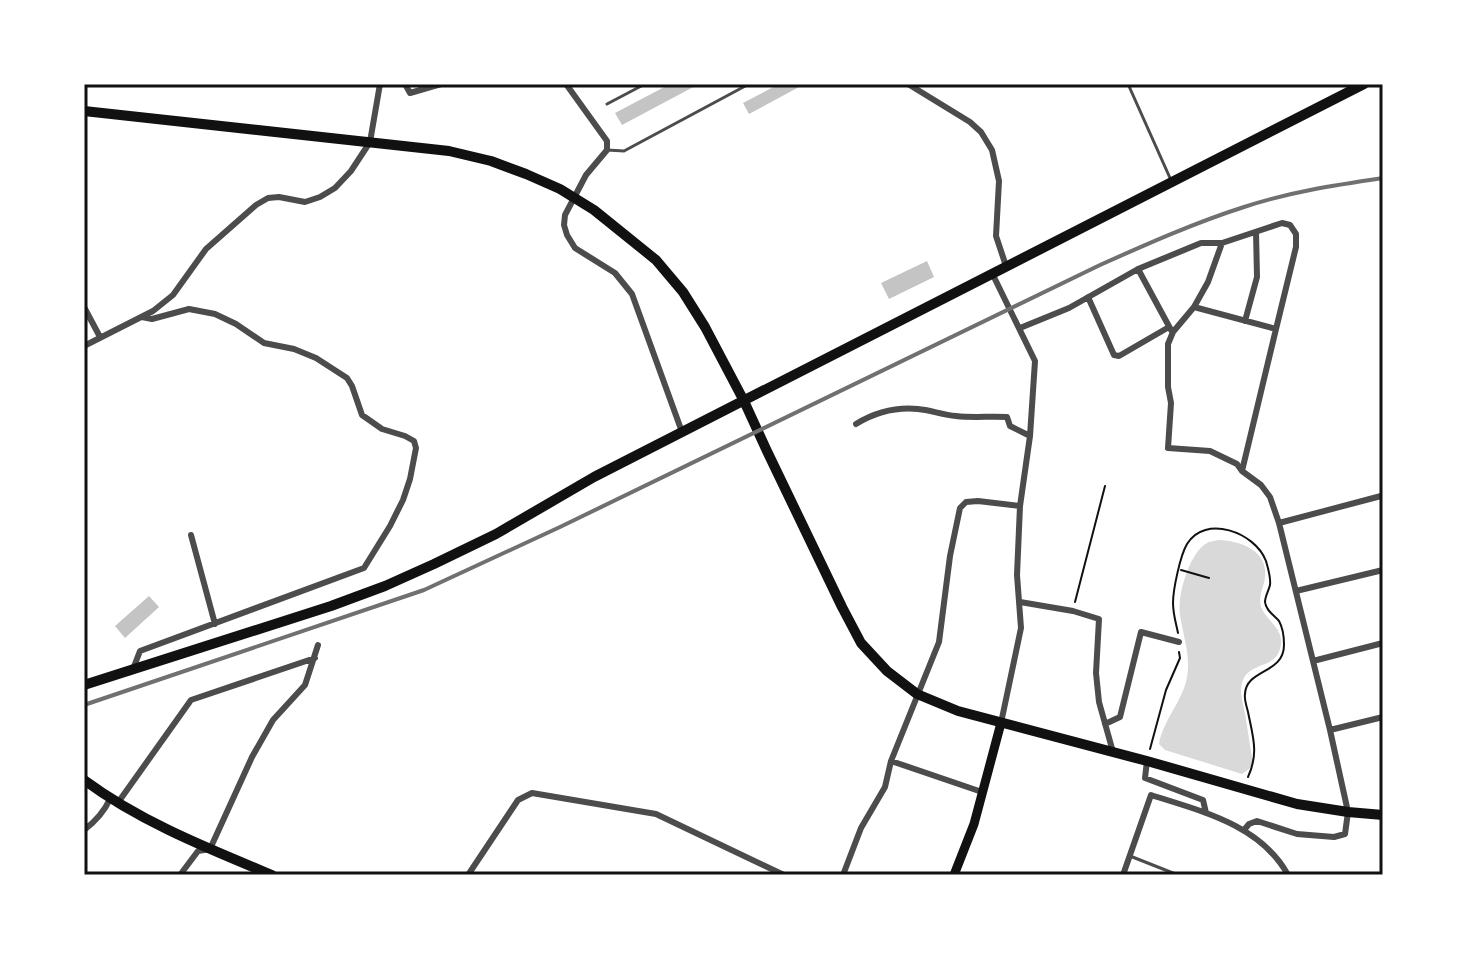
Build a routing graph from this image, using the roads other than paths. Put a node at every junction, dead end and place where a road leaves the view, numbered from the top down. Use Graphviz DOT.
graph roads {
  1 [pos="380,84"];
  2 [pos="405,84"];
  3 [pos="441,84"];
  4 [pos="566,84"];
  5 [pos="645,84"];
  6 [pos="749,84"];
  7 [pos="908,84"];
  8 [pos="1128,84"];
  9 [pos="1364,84"];
  10 [pos="607,104"];
  11 [pos="84,111"];
  12 [pos="370,142"];
  13 [pos="607,150"];
  14 [pos="1172,181"];
  15 [pos="1256,232"];
  16 [pos="1222,243"];
  17 [pos="1006,266"];
  18 [pos="1138,269"];
  19 [pos="992,273"];
  20 [pos="1088,297"];
  21 [pos="84,307"];
  22 [pos="1194,307"];
  23 [pos="142,317"];
  24 [pos="1245,321"];
  25 [pos="1018,326"];
  26 [pos="1276,329"];
  27 [pos="1171,330"];
  28 [pos="100,337"];
  29 [pos="84,346"];
  30 [pos="744,401"];
  31 [pos="856,424"];
  32 [pos="682,432"];
  33 [pos="1030,436"];
  34 [pos="1242,471"];
  35 [pos="1383,497"];
  36 [pos="1020,506"];
  37 [pos="1279,523"];
  38 [pos="191,535"];
  39 [pos="1383,570"];
  40 [pos="1296,591"];
  41 [pos="1020,602"];
  42 [pos="215,624"];
  43 [pos="1179,642"];
  44 [pos="1383,643"];
  45 [pos="318,645"];
  46 [pos="315,658"];
  47 [pos="1313,661"];
  48 [pos="132,671"];
  49 [pos="84,685"];
  50 [pos="917,694"];
  51 [pos="1383,717"];
  52 [pos="1001,723"];
  53 [pos="1105,724"];
  54 [pos="1330,730"];
  55 [pos="1113,752"];
  56 [pos="891,761"];
  57 [pos="1147,761"];
  58 [pos="84,780"];
  59 [pos="982,792"];
  60 [pos="113,801"];
  61 [pos="1348,812"];
  62 [pos="1206,813"];
  63 [pos="1383,815"];
  64 [pos="84,830"];
  65 [pos="1244,830"];
  66 [pos="210,849"];
  67 [pos="1130,856"];
  68 [pos="762,866"];
  69 [pos="180,875"];
  70 [pos="272,875"];
  71 [pos="468,875"];
  72 [pos="759,875"];
  73 [pos="784,875"];
  74 [pos="843,875"];
  75 [pos="954,875"];
  76 [pos="1123,875"];
  77 [pos="1178,875"];
  78 [pos="1288,875"];
  1 -- 12 [label="street"];
  2 -- 3 [label="street"];
  4 -- 13 [label="street"];
  5 -- 10 [label="lane"];
  6 -- 13 [label="lane"];
  7 -- 17 [label="street"];
  8 -- 14 [label="lane"];
  9 -- 14 [label="main road"];
  11 -- 12 [label="main road"];
  12 -- 23 [label="street"];
  12 -- 30 [label="main road"];
  13 -- 32 [label="street"];
  14 -- 17 [label="main road"];
  15 -- 16 [label="street"];
  15 -- 24 [label="street"];
  15 -- 26 [label="street"];
  16 -- 18 [label="street"];
  16 -- 22 [label="street"];
  17 -- 19 [label="main road"];
  18 -- 20 [label="street"];
  18 -- 27 [label="street"];
  19 -- 25 [label="street"];
  19 -- 30 [label="main road"];
  20 -- 25 [label="street"];
  20 -- 27 [label="street"];
  21 -- 28 [label="street"];
  22 -- 24 [label="street"];
  22 -- 27 [label="street"];
  23 -- 28 [label="street"];
  23 -- 42 [label="street"];
  24 -- 26 [label="street"];
  25 -- 33 [label="street"];
  26 -- 34 [label="street"];
  27 -- 34 [label="street"];
  28 -- 29 [label="street"];
  30 -- 32 [label="main road"];
  30 -- 50 [label="main road"];
  31 -- 33 [label="street"];
  32 -- 48 [label="main road"];
  33 -- 36 [label="street"];
  34 -- 37 [label="street"];
  35 -- 37 [label="street"];
  36 -- 41 [label="street"];
  36 -- 50 [label="street"];
  37 -- 40 [label="street"];
  38 -- 42 [label="street"];
  39 -- 40 [label="street"];
  40 -- 47 [label="street"];
  41 -- 52 [label="street"];
  41 -- 53 [label="street"];
  42 -- 48 [label="street"];
  43 -- 53 [label="street"];
  44 -- 47 [label="street"];
  45 -- 46 [label="street"];
  46 -- 60 [label="street"];
  46 -- 66 [label="street"];
  47 -- 54 [label="street"];
  48 -- 49 [label="main road"];
  50 -- 52 [label="main road"];
  50 -- 56 [label="street"];
  51 -- 54 [label="street"];
  52 -- 55 [label="main road"];
  52 -- 59 [label="main road"];
  53 -- 55 [label="street"];
  54 -- 61 [label="street"];
  55 -- 57 [label="main road"];
  56 -- 59 [label="street"];
  56 -- 74 [label="street"];
  57 -- 61 [label="main road"];
  57 -- 62 [label="street"];
  58 -- 60 [label="main road"];
  59 -- 75 [label="main road"];
  60 -- 64 [label="street"];
  60 -- 66 [label="main road"];
  61 -- 63 [label="main road"];
  61 -- 65 [label="street"];
  62 -- 65 [label="street"];
  62 -- 67 [label="street"];
  65 -- 78 [label="street"];
  66 -- 69 [label="street"];
  66 -- 70 [label="main road"];
  67 -- 76 [label="street"];
  67 -- 77 [label="lane"];
  68 -- 71 [label="street"];
  68 -- 72 [label="street"];
  68 -- 73 [label="street"];
}
